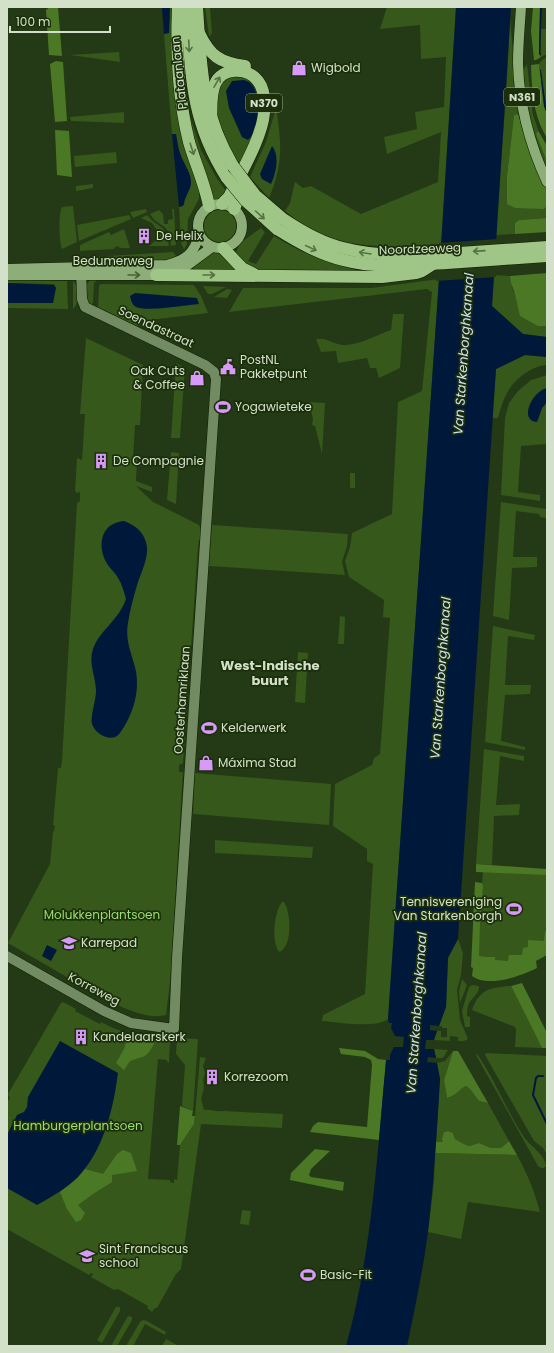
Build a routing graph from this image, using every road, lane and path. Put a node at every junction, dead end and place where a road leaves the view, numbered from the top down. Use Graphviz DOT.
graph roads {
  1 [pos="178,7"];
  2 [pos="187,7"];
  3 [pos="197,7"];
  4 [pos="521,7"];
  5 [pos="199,33"];
  6 [pos="211,120"];
  7 [pos="547,182"];
  8 [pos="222,204"];
  9 [pos="209,206"];
  10 [pos="234,209"];
  11 [pos="280,224"];
  12 [pos="199,235"];
  13 [pos="547,247"];
  14 [pos="217,248"];
  15 [pos="517,253"];
  16 [pos="547,256"];
  17 [pos="417,264"];
  18 [pos="7,269"];
  19 [pos="81,271"];
  20 [pos="7,275"];
  21 [pos="156,275"];
  22 [pos="257,275"];
  23 [pos="214,372"];
  24 [pos="7,956"];
  25 [pos="174,1029"];
  1 -- 9 [label="highway, one-way"];
  2 -- 11 [label="highway, Plataanlaan / N370, one-way, bridge"];
  3 -- 5 [label="highway, Plataanlaan / N370"];
  4 -- 7 [label="main road, N361"];
  5 -- 6 [label="highway, Plataanlaan / N370"];
  5 -- 10 [label="highway, N370"];
  6 -- 8 [label="highway, N370, one-way"];
  6 -- 11 [label="highway, Plataanlaan / N370, bridge"];
  8 -- 9 [label="main road"];
  8 -- 10 [label="main road"];
  9 -- 12 [label="main road"];
  10 -- 14 [label="main road"];
  11 -- 17 [label="highway, Noordzeeweg / N370"];
  12 -- 14 [label="main road"];
  12 -- 19 [label="main road, Bedumerweg"];
  13 -- 15 [label="highway, Noordzeeweg / N370"];
  14 -- 21 [label="main road, Bedumerweg"];
  14 -- 22 [label="highway, N370"];
  15 -- 16 [label="highway, Noordzeeweg / N370"];
  15 -- 17 [label="highway, Noordzeeweg / N370, one-way"];
  15 -- 17 [label="highway, Noordzeeweg / N370"];
  17 -- 22 [label="highway, N370"];
  18 -- 19 [label="main road, Bedumerweg"];
  19 -- 20 [label="main road, Bedumerweg"];
  19 -- 21 [label="main road, Bedumerweg, one-way"];
  19 -- 23 [label="street, Soendastraat"];
  21 -- 22 [label="highway, N370, one-way"];
  23 -- 25 [label="street, Oosterhamriklaan"];
  24 -- 25 [label="street, Korreweg"];
}
